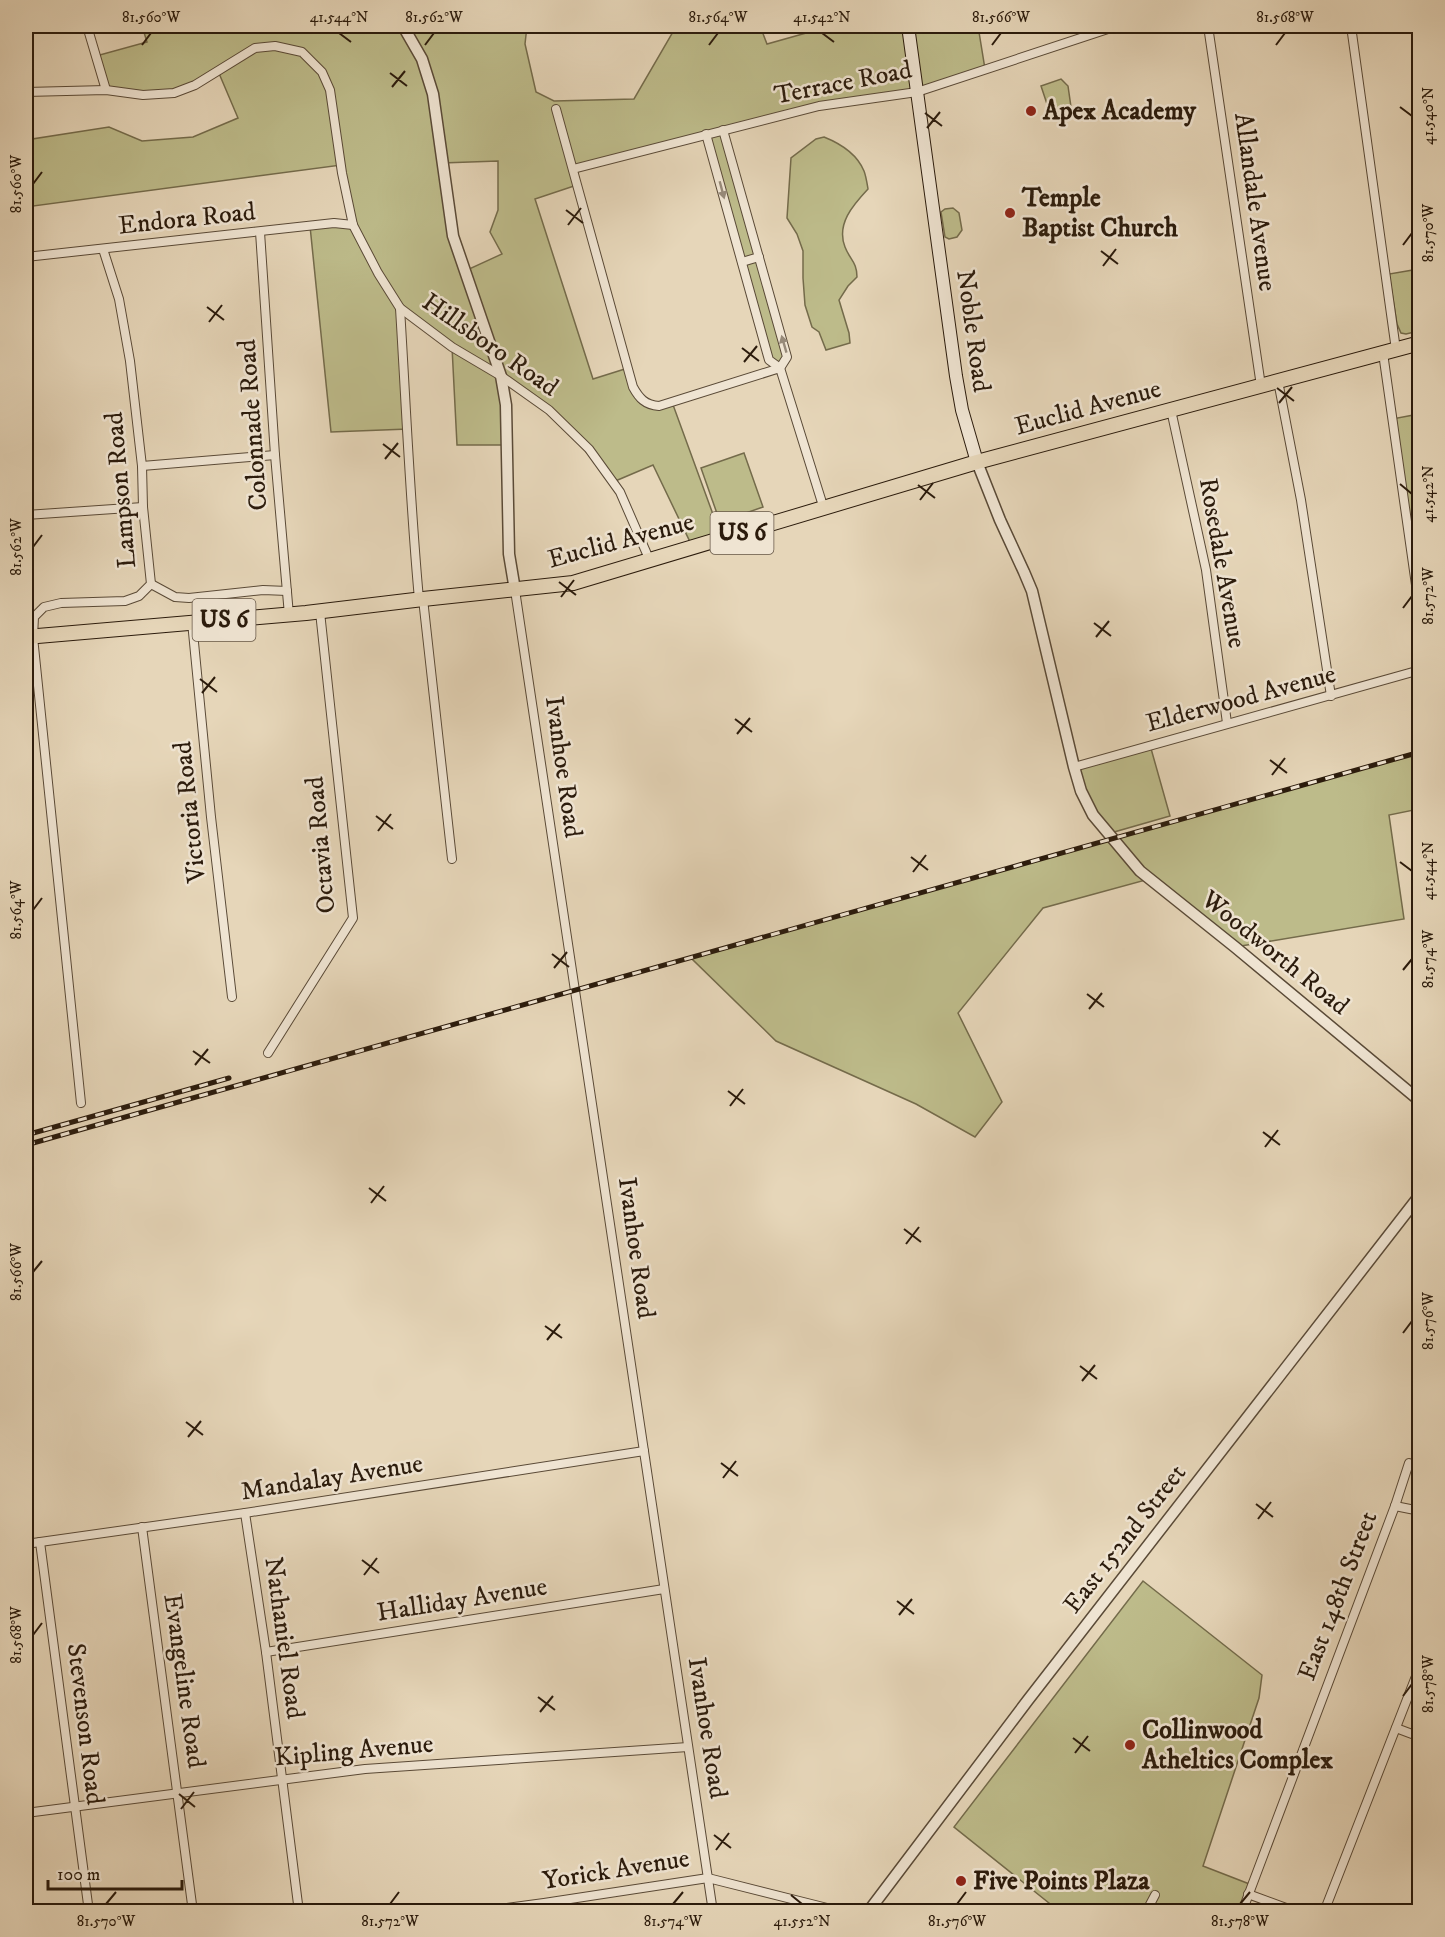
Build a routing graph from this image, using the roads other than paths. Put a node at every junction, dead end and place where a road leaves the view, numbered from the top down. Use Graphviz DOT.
graph roads {
  1 [pos="87,26"];
  2 [pos="403,26"];
  3 [pos="908,26"];
  4 [pos="1117,26"];
  5 [pos="1208,26"];
  6 [pos="1351,26"];
  7 [pos="106,90"];
  8 [pos="26,92"];
  9 [pos="917,92"];
  10 [pos="556,109"];
  11 [pos="723,130"];
  12 [pos="706,134"];
  13 [pos="573,169"];
  14 [pos="353,225"];
  15 [pos="260,232"];
  16 [pos="103,249"];
  17 [pos="26,257"];
  18 [pos="759,257"];
  19 [pos="741,262"];
  20 [pos="400,308"];
  21 [pos="1419,343"];
  22 [pos="1389,351"];
  23 [pos="780,368"];
  24 [pos="501,376"];
  25 [pos="1278,381"];
  26 [pos="1261,386"];
  27 [pos="1171,410"];
  28 [pos="275,454"];
  29 [pos="977,462"];
  30 [pos="142,466"];
  31 [pos="143,507"];
  32 [pos="824,509"];
  33 [pos="26,515"];
  34 [pos="650,561"];
  35 [pos="151,584"];
  36 [pos="515,590"];
  37 [pos="287,591"];
  38 [pos="421,599"];
  39 [pos="320,612"];
  40 [pos="1419,613"];
  41 [pos="289,615"];
  42 [pos="192,622"];
  43 [pos="29,637"];
  44 [pos="1419,670"];
  45 [pos="1331,696"];
  46 [pos="1227,723"];
  47 [pos="1074,767"];
  48 [pos="1107,834"];
  49 [pos="452,860"];
  50 [pos="232,997"];
  51 [pos="268,1053"];
  52 [pos="1419,1101"];
  53 [pos="81,1103"];
  54 [pos="1419,1195"];
  55 [pos="644,1451"];
  56 [pos="1409,1463"];
  57 [pos="1395,1506"];
  58 [pos="1419,1511"];
  59 [pos="245,1514"];
  60 [pos="142,1527"];
  61 [pos="40,1542"];
  62 [pos="26,1544"];
  63 [pos="664,1589"];
  64 [pos="266,1652"];
  65 [pos="1419,1666"];
  66 [pos="1396,1728"];
  67 [pos="1419,1737"];
  68 [pos="688,1747"];
  69 [pos="283,1779"];
  70 [pos="177,1792"];
  71 [pos="75,1807"];
  72 [pos="26,1814"];
  73 [pos="708,1878"];
  74 [pos="1248,1894"];
  75 [pos="1155,1895"];
  76 [pos="1419,1901"];
  77 [pos="89,1911"];
  78 [pos="193,1911"];
  79 [pos="299,1911"];
  80 [pos="463,1911"];
  81 [pos="713,1911"];
  82 [pos="843,1911"];
  83 [pos="868,1911"];
  84 [pos="1146,1911"];
  85 [pos="1242,1911"];
  86 [pos="1297,1911"];
  87 [pos="1324,1911"];
  88 [pos="1415,1911"];
  1 -- 7 [label="street"];
  2 -- 24 [label="street"];
  3 -- 9 [label="main road, Noble Road"];
  4 -- 9 [label="street, Terrace Road"];
  5 -- 26 [label="street, Allandale Avenue"];
  6 -- 22 [label="street"];
  7 -- 8 [label="street, Hillsboro Road"];
  7 -- 14 [label="street, Hillsboro Road"];
  9 -- 11 [label="street, Terrace Road"];
  9 -- 29 [label="main road, Noble Road"];
  10 -- 13 [label="street"];
  11 -- 12 [label="street, Terrace Road"];
  11 -- 18 [label="street"];
  12 -- 13 [label="street, Terrace Road"];
  12 -- 19 [label="street, one-way"];
  13 -- 23 [label="street"];
  14 -- 15 [label="street, Endora Road"];
  14 -- 20 [label="street, Hillsboro Road"];
  15 -- 16 [label="street, Endora Road"];
  15 -- 28 [label="street, Colonnade Road"];
  16 -- 17 [label="street, Endora Road"];
  16 -- 30 [label="street, Lampson Road"];
  18 -- 19 [label="street"];
  23 -- 18 [label="street, one-way"];
  19 -- 23 [label="street"];
  20 -- 24 [label="street, Hillsboro Road"];
  20 -- 38 [label="street"];
  21 -- 22 [label="main road, Euclid Avenue / US 6"];
  22 -- 25 [label="main road, Euclid Avenue / US 6"];
  22 -- 40 [label="street"];
  23 -- 32 [label="street"];
  24 -- 34 [label="street, Hillsboro Road"];
  24 -- 36 [label="street"];
  25 -- 26 [label="main road, Euclid Avenue / US 6"];
  25 -- 45 [label="street"];
  26 -- 27 [label="main road, Euclid Avenue / US 6"];
  27 -- 29 [label="main road, Euclid Avenue / US 6"];
  27 -- 46 [label="street, Rosedale Avenue"];
  28 -- 30 [label="street"];
  28 -- 37 [label="street, Colonnade Road"];
  29 -- 32 [label="main road, Euclid Avenue / US 6"];
  29 -- 47 [label="street, Noble Road"];
  30 -- 31 [label="street, Lampson Road"];
  31 -- 33 [label="street"];
  31 -- 35 [label="street, Lampson Road"];
  32 -- 34 [label="main road, Euclid Avenue / US 6"];
  34 -- 36 [label="main road, Euclid Avenue / US 6"];
  35 -- 37 [label="street"];
  35 -- 43 [label="street, Lampson Road"];
  36 -- 38 [label="main road, Euclid Avenue / US 6"];
  36 -- 55 [label="street, Ivanhoe Road"];
  37 -- 41 [label="street, Colonnade Road"];
  38 -- 39 [label="main road, Euclid Avenue / US 6"];
  38 -- 49 [label="street"];
  39 -- 41 [label="main road, Euclid Avenue / US 6"];
  39 -- 51 [label="street, Octavia Road"];
  41 -- 42 [label="main road, Euclid Avenue / US 6"];
  42 -- 43 [label="main road, Euclid Avenue / US 6"];
  42 -- 50 [label="street, Victoria Road"];
  43 -- 53 [label="street"];
  44 -- 45 [label="street, Elderwood Avenue"];
  45 -- 46 [label="street, Elderwood Avenue"];
  46 -- 47 [label="street, Elderwood Avenue"];
  47 -- 48 [label="street, Noble Road"];
  48 -- 52 [label="street, Woodworth Road"];
  54 -- 83 [label="street, East 152nd Street"];
  55 -- 59 [label="street, Mandalay Avenue"];
  55 -- 63 [label="street, Ivanhoe Road"];
  56 -- 57 [label="street, East 148th Street"];
  57 -- 58 [label="street"];
  57 -- 74 [label="street, East 148th Street"];
  59 -- 60 [label="street, Mandalay Avenue"];
  59 -- 64 [label="street, Nathaniel Road"];
  60 -- 61 [label="street, Mandalay Avenue"];
  60 -- 70 [label="street, Evangeline Road"];
  61 -- 62 [label="street, Mandalay Avenue"];
  61 -- 71 [label="street, Stevenson Road"];
  63 -- 64 [label="street, Halliday Avenue"];
  63 -- 68 [label="street, Ivanhoe Road"];
  64 -- 69 [label="street, Nathaniel Road"];
  65 -- 66 [label="street"];
  66 -- 67 [label="street"];
  66 -- 87 [label="street"];
  68 -- 69 [label="street, Kipling Avenue"];
  68 -- 73 [label="street, Ivanhoe Road"];
  69 -- 70 [label="street, Kipling Avenue"];
  69 -- 79 [label="street, Nathaniel Road"];
  70 -- 71 [label="street, Kipling Avenue"];
  70 -- 78 [label="street, Evangeline Road"];
  71 -- 72 [label="street, Kipling Avenue"];
  71 -- 77 [label="street, Stevenson Road"];
  73 -- 80 [label="street, Yorick Avenue"];
  73 -- 81 [label="street, Ivanhoe Road"];
  73 -- 82 [label="street, Yorick Avenue"];
  74 -- 85 [label="street, East 148th Street"];
  74 -- 86 [label="street"];
  75 -- 84 [label="street"];
  76 -- 88 [label="street"];
}
